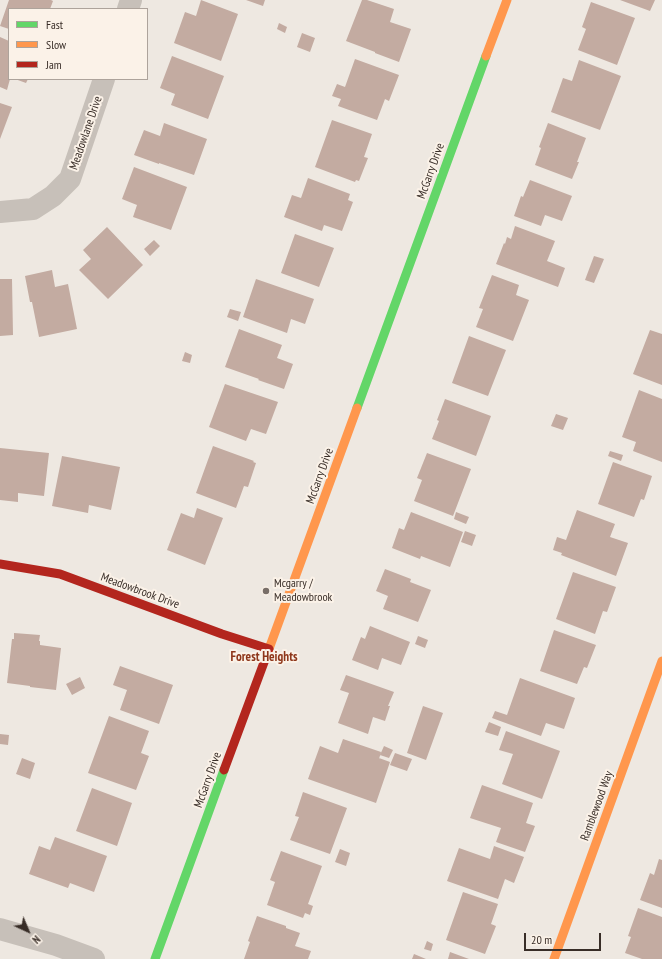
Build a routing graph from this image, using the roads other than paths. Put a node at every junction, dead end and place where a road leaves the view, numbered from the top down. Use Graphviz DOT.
graph roads {
  1 [pos="507,0"];
  2 [pos="104,80"];
  3 [pos="0,212"];
  4 [pos="0,564"];
  5 [pos="269,649"];
  6 [pos="662,661"];
  7 [pos="0,929"];
  8 [pos="94,959"];
  9 [pos="155,959"];
  10 [pos="554,959"];
  1 -- 5 [label="street, McGarry Drive"];
  2 -- 3 [label="street, Meadowlane Drive"];
  4 -- 5 [label="street, Meadowbrook Drive"];
  5 -- 9 [label="street, McGarry Drive"];
  6 -- 10 [label="street, Ramblewood Way"];
  7 -- 8 [label="street"];
}
